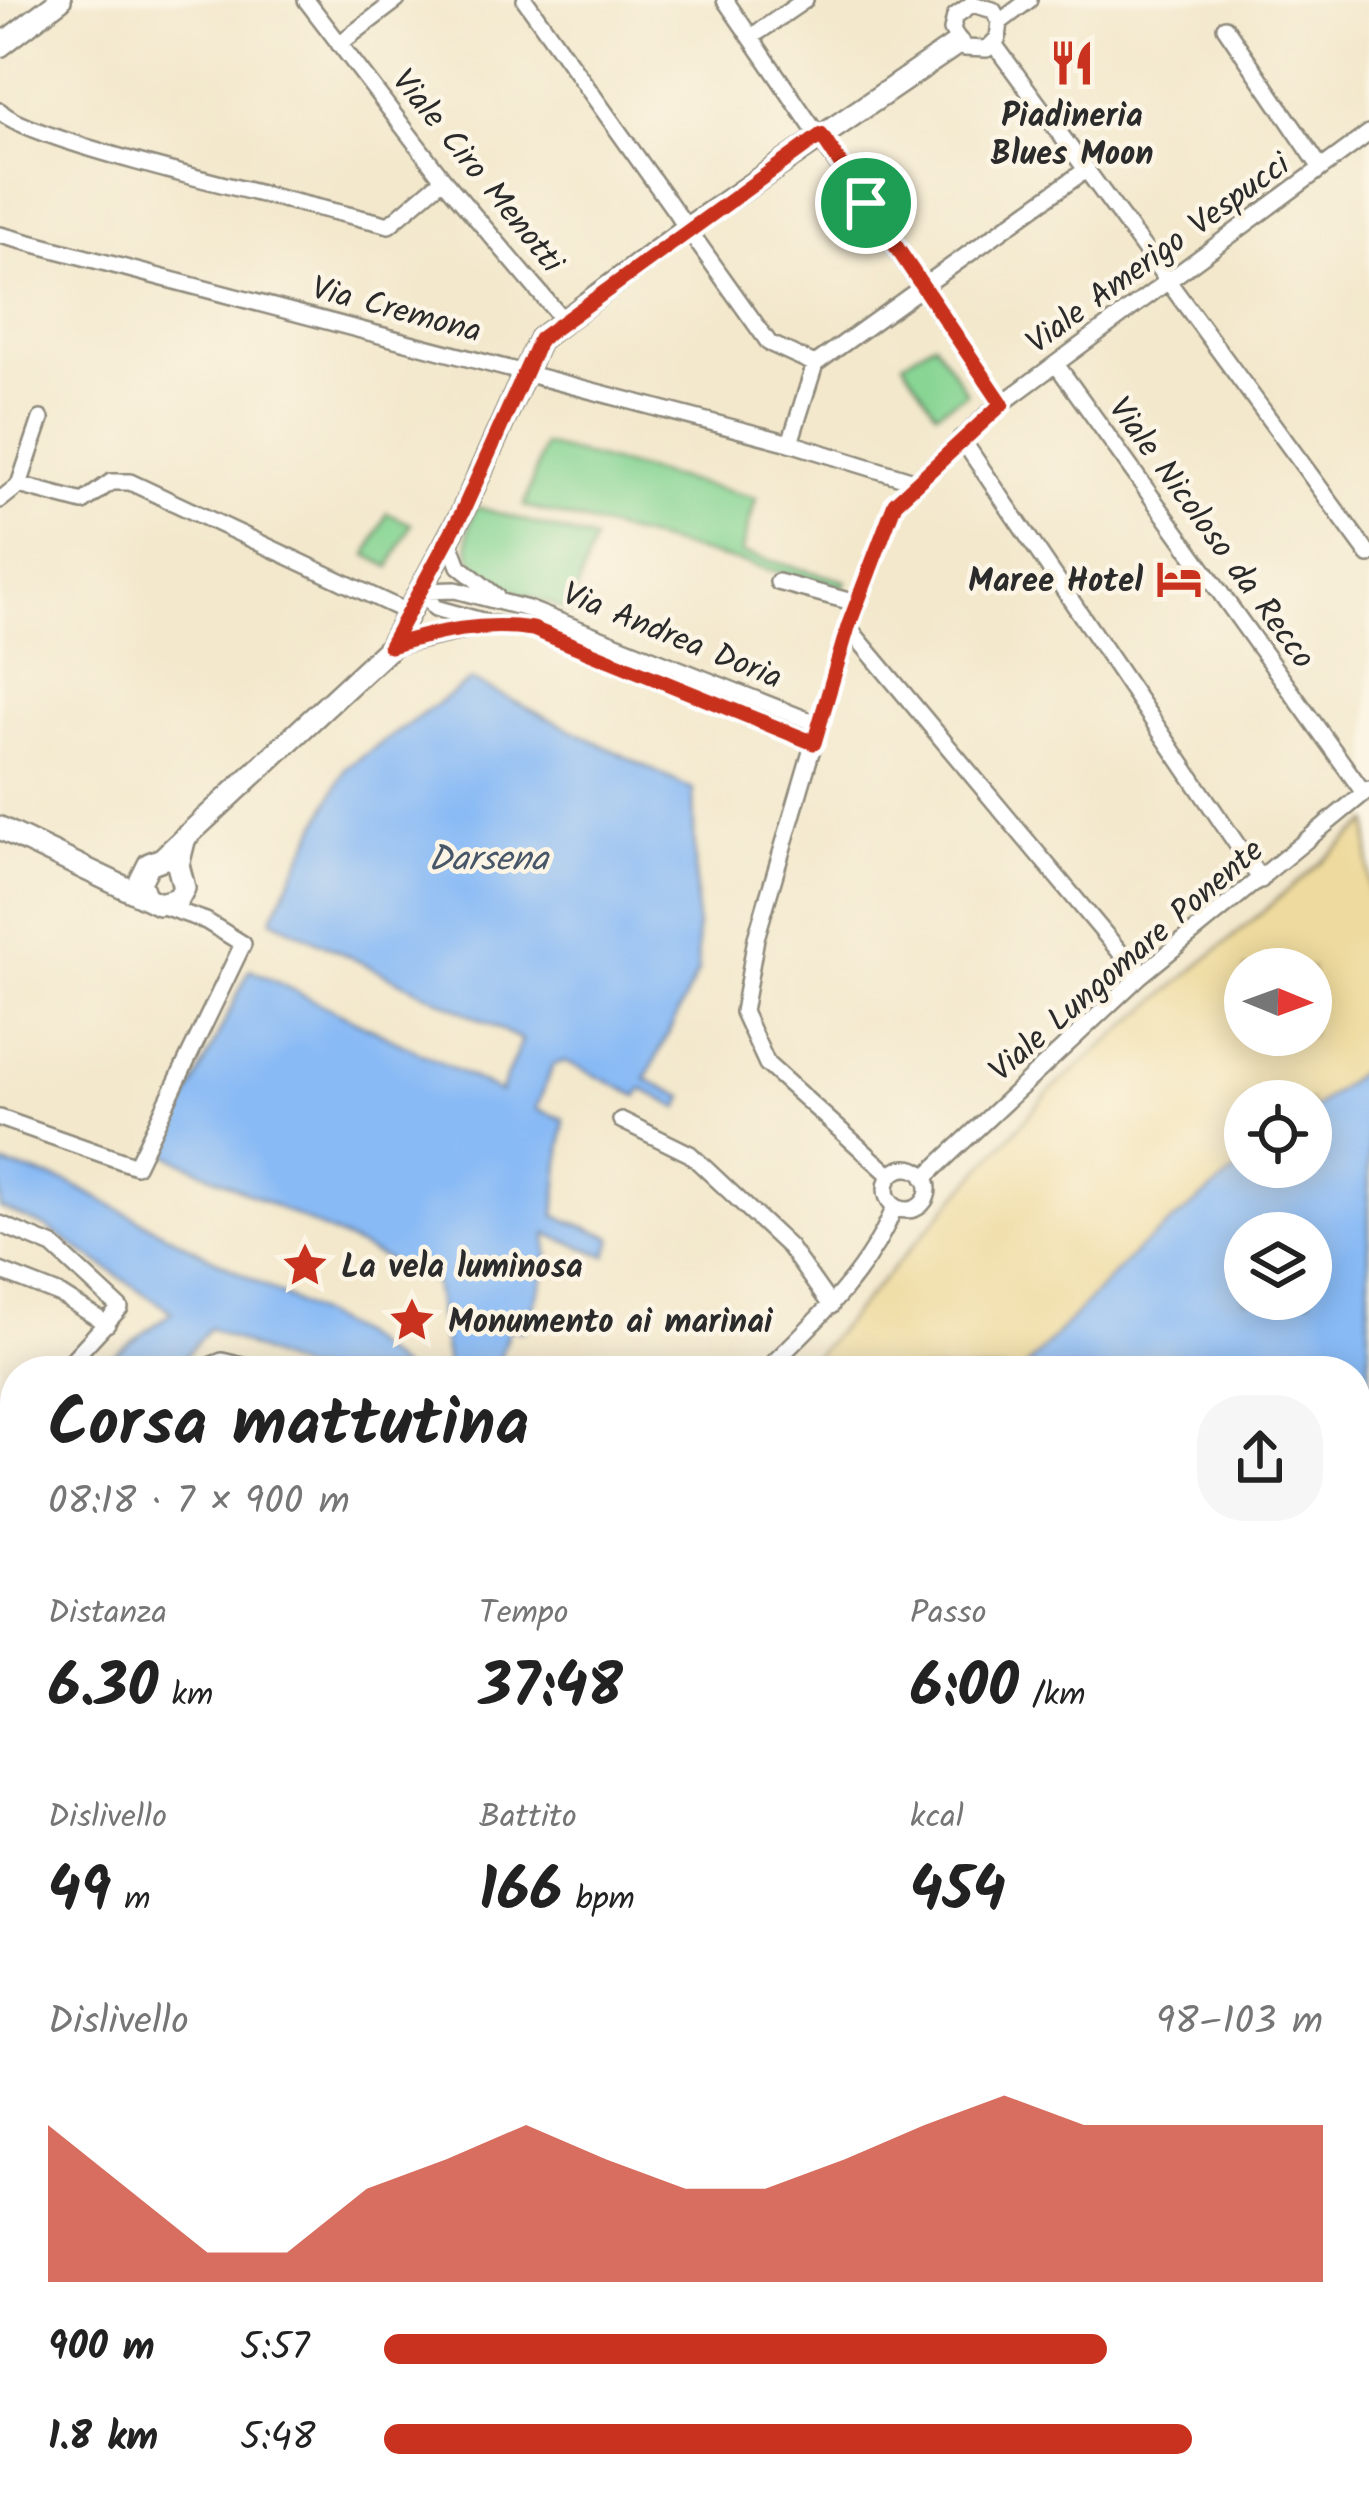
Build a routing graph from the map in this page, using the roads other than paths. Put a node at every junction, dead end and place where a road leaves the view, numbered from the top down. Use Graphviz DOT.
graph roads {
  1 [pos="60,0"];
  2 [pos="306,0"];
  3 [pos="398,0"];
  4 [pos="525,0"];
  5 [pos="724,0"];
  6 [pos="805,0"];
  7 [pos="1030,0"];
  8 [pos="971,2"];
  9 [pos="1000,22"];
  10 [pos="1225,27"];
  11 [pos="752,38"];
  12 [pos="958,43"];
  13 [pos="339,44"];
  14 [pos="994,44"];
  15 [pos="0,46"];
  16 [pos="0,111"];
  17 [pos="1369,134"];
  18 [pos="821,135"];
  19 [pos="1322,168"];
  20 [pos="1087,169"];
  21 [pos="443,179"];
  22 [pos="686,229"];
  23 [pos="0,236"];
  24 [pos="1170,279"];
  25 [pos="922,291"];
  26 [pos="563,320"];
  27 [pos="815,364"];
  28 [pos="1056,364"];
  29 [pos="523,372"];
  30 [pos="1002,404"];
  31 [pos="40,418"];
  32 [pos="961,438"];
  33 [pos="790,443"];
  34 [pos="917,482"];
  35 [pos="19,484"];
  36 [pos="0,500"];
  37 [pos="448,539"];
  38 [pos="1369,555"];
  39 [pos="778,582"];
  40 [pos="423,591"];
  41 [pos="504,601"];
  42 [pos="856,602"];
  43 [pos="411,614"];
  44 [pos="494,624"];
  45 [pos="848,627"];
  46 [pos="596,645"];
  47 [pos="390,646"];
  48 [pos="820,724"];
  49 [pos="814,743"];
  50 [pos="1366,791"];
  51 [pos="0,828"];
  52 [pos="162,863"];
  53 [pos="103,875"];
  54 [pos="1261,880"];
  55 [pos="184,888"];
  56 [pos="152,900"];
  57 [pos="206,921"];
  58 [pos="1140,976"];
  59 [pos="0,1118"];
  60 [pos="621,1120"];
  61 [pos="891,1176"];
  62 [pos="924,1178"];
  63 [pos="895,1206"];
  64 [pos="0,1224"];
  65 [pos="0,1271"];
  66 [pos="831,1306"];
  67 [pos="106,1324"];
  68 [pos="76,1356"];
  69 [pos="780,1356"];
  1 -- 15 [label="street"];
  2 -- 13 [label="street, Viale Ciro Menotti"];
  3 -- 13 [label="street"];
  4 -- 22 [label="street"];
  5 -- 11 [label="street"];
  6 -- 11 [label="street"];
  7 -- 9 [label="street"];
  8 -- 9 [label="street"];
  8 -- 12 [label="street"];
  9 -- 14 [label="street"];
  10 -- 19 [label="street, Viale Amerigo Vespucci"];
  11 -- 18 [label="street"];
  12 -- 14 [label="street"];
  12 -- 18 [label="street"];
  13 -- 21 [label="street, Viale Ciro Menotti"];
  14 -- 20 [label="street"];
  16 -- 21 [label="street"];
  17 -- 19 [label="street, Viale Amerigo Vespucci"];
  18 -- 22 [label="street"];
  18 -- 25 [label="street"];
  19 -- 24 [label="street, Viale Amerigo Vespucci"];
  20 -- 24 [label="street"];
  20 -- 25 [label="street"];
  21 -- 26 [label="street, Viale Ciro Menotti"];
  22 -- 26 [label="street"];
  22 -- 27 [label="street"];
  23 -- 29 [label="street, Via Cremona"];
  24 -- 28 [label="street, Viale Amerigo Vespucci"];
  24 -- 38 [label="street"];
  25 -- 27 [label="street"];
  25 -- 30 [label="street"];
  26 -- 29 [label="street"];
  27 -- 33 [label="street"];
  28 -- 30 [label="street, Viale Amerigo Vespucci"];
  28 -- 50 [label="street, Viale Nicoloso da Recco"];
  29 -- 33 [label="street, Via Cremona"];
  29 -- 37 [label="street"];
  30 -- 32 [label="street, Viale Amerigo Vespucci"];
  31 -- 35 [label="street"];
  32 -- 34 [label="street, Viale Amerigo Vespucci"];
  32 -- 54 [label="street"];
  33 -- 34 [label="street, Via Cremona"];
  34 -- 42 [label="street, Viale Amerigo Vespucci"];
  35 -- 36 [label="street"];
  35 -- 43 [label="street"];
  37 -- 40 [label="street"];
  37 -- 41 [label="street, Via Andrea Doria"];
  39 -- 42 [label="street"];
  40 -- 41 [label="street, Via Andrea Doria"];
  40 -- 43 [label="street"];
  40 -- 44 [label="street, Via Andrea Doria"];
  41 -- 46 [label="street, Via Andrea Doria"];
  42 -- 45 [label="street, Viale Amerigo Vespucci"];
  43 -- 47 [label="street"];
  44 -- 46 [label="street, Via Andrea Doria"];
  44 -- 47 [label="street, Via Andrea Doria"];
  45 -- 48 [label="street, Viale Amerigo Vespucci"];
  45 -- 58 [label="street"];
  46 -- 48 [label="street, Via Andrea Doria"];
  46 -- 49 [label="street, Via Andrea Doria"];
  47 -- 52 [label="street"];
  48 -- 49 [label="street, Viale Amerigo Vespucci"];
  49 -- 61 [label="street, Viale Amerigo Vespucci"];
  50 -- 54 [label="street, Viale Lungomare Ponente"];
  51 -- 53 [label="street"];
  52 -- 53 [label="street"];
  52 -- 55 [label="street"];
  52 -- 56 [label="street"];
  53 -- 56 [label="street"];
  54 -- 58 [label="street, Viale Lungomare Ponente"];
  55 -- 56 [label="street"];
  55 -- 57 [label="street"];
  56 -- 57 [label="street"];
  57 -- 59 [label="street"];
  58 -- 62 [label="street, Viale Lungomare Ponente"];
  60 -- 66 [label="street"];
  61 -- 62 [label="street"];
  61 -- 63 [label="street"];
  62 -- 63 [label="street, Viale Lungomare Ponente"];
  63 -- 66 [label="street, Viale Lungomare Ponente"];
  64 -- 67 [label="street"];
  65 -- 67 [label="street"];
  66 -- 69 [label="street, Viale Lungomare Ponente"];
  67 -- 68 [label="street"];
}
